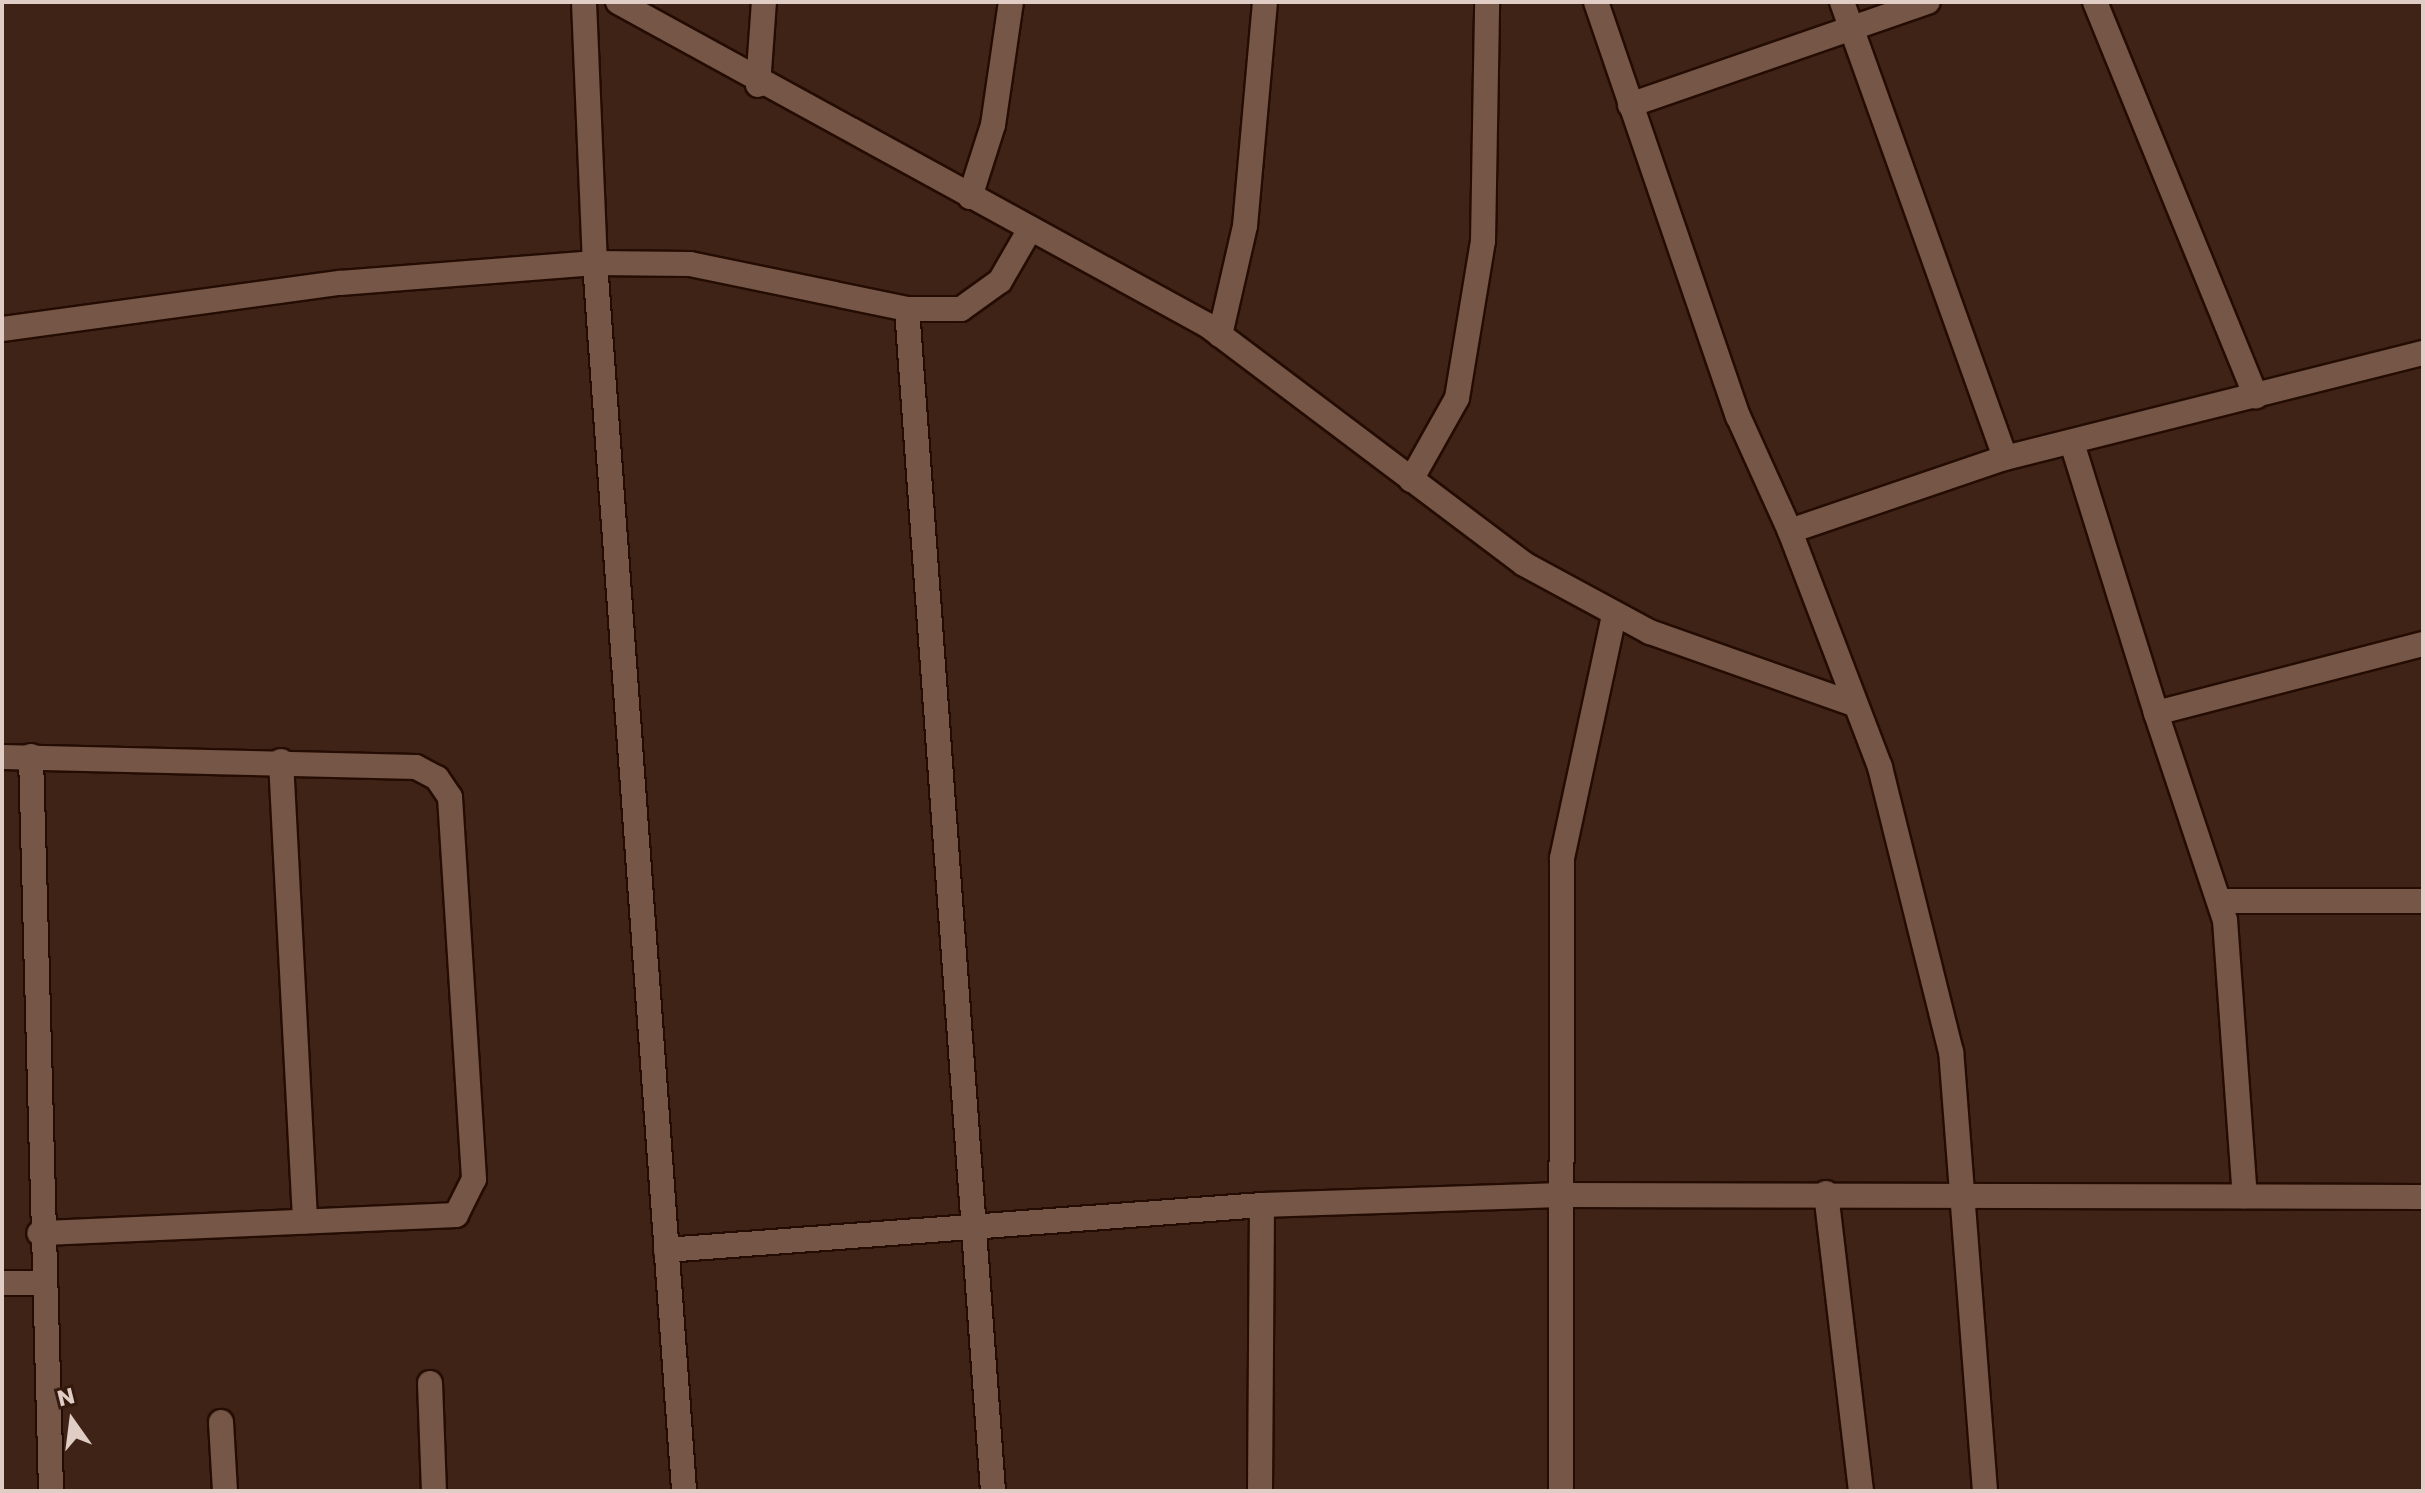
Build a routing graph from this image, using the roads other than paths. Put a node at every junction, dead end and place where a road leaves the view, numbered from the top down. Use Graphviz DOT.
graph roads {
  1 [pos="584,2"];
  2 [pos="618,2"];
  3 [pos="764,2"];
  4 [pos="1011,2"];
  5 [pos="1265,2"];
  6 [pos="1487,2"];
  7 [pos="1596,2"];
  8 [pos="1842,2"];
  9 [pos="1928,2"];
  10 [pos="2095,2"];
  11 [pos="1853,32"];
  12 [pos="758,85"];
  13 [pos="1630,105"];
  14 [pos="970,197"];
  15 [pos="1030,229"];
  16 [pos="595,263"];
  17 [pos="907,309"];
  18 [pos="2,329"];
  19 [pos="1220,335"];
  20 [pos="2423,353"];
  21 [pos="2256,396"];
  22 [pos="2072,443"];
  23 [pos="2005,458"];
  24 [pos="1411,480"];
  25 [pos="1790,531"];
  26 [pos="1614,615"];
  27 [pos="2423,644"];
  28 [pos="1853,704"];
  29 [pos="2156,713"];
  30 [pos="31,756"];
  31 [pos="2,757"];
  32 [pos="281,761"];
  33 [pos="2221,901"];
  34 [pos="2423,901"];
  35 [pos="1967,1192"];
  36 [pos="1826,1193"];
  37 [pos="1561,1195"];
  38 [pos="2245,1196"];
  39 [pos="2423,1197"];
  40 [pos="1262,1205"];
  41 [pos="305,1221"];
  42 [pos="976,1227"];
  43 [pos="39,1233"];
  44 [pos="666,1250"];
  45 [pos="2,1283"];
  46 [pos="42,1283"];
  47 [pos="430,1383"];
  48 [pos="221,1422"];
  49 [pos="51,1491"];
  50 [pos="225,1491"];
  51 [pos="434,1491"];
  52 [pos="684,1491"];
  53 [pos="993,1491"];
  54 [pos="1260,1491"];
  55 [pos="1561,1491"];
  56 [pos="1861,1491"];
  57 [pos="1985,1491"];
  1 -- 16 [label="street"];
  2 -- 12 [label="street"];
  3 -- 12 [label="street"];
  4 -- 14 [label="street"];
  5 -- 19 [label="street"];
  6 -- 24 [label="street"];
  7 -- 13 [label="street"];
  8 -- 11 [label="street"];
  9 -- 11 [label="street"];
  10 -- 21 [label="street"];
  11 -- 13 [label="street"];
  11 -- 23 [label="street"];
  12 -- 14 [label="street"];
  13 -- 25 [label="street"];
  14 -- 15 [label="street"];
  15 -- 17 [label="street"];
  15 -- 19 [label="street"];
  16 -- 17 [label="street"];
  16 -- 18 [label="street"];
  16 -- 44 [label="street"];
  17 -- 42 [label="street"];
  19 -- 24 [label="street"];
  20 -- 21 [label="street"];
  21 -- 22 [label="street"];
  22 -- 23 [label="street"];
  22 -- 29 [label="street"];
  23 -- 25 [label="street"];
  24 -- 26 [label="street"];
  25 -- 28 [label="street"];
  26 -- 28 [label="street"];
  26 -- 37 [label="street"];
  27 -- 29 [label="street"];
  28 -- 35 [label="street"];
  29 -- 33 [label="street"];
  30 -- 31 [label="street"];
  30 -- 32 [label="street"];
  30 -- 43 [label="street"];
  32 -- 41 [label="street"];
  32 -- 41 [label="street"];
  33 -- 34 [label="street"];
  33 -- 38 [label="street"];
  35 -- 36 [label="street"];
  35 -- 38 [label="street"];
  35 -- 57 [label="street"];
  36 -- 37 [label="street"];
  36 -- 56 [label="street"];
  37 -- 40 [label="street"];
  37 -- 55 [label="street"];
  38 -- 39 [label="street"];
  40 -- 42 [label="street"];
  40 -- 54 [label="street"];
  41 -- 43 [label="street"];
  42 -- 44 [label="street"];
  42 -- 53 [label="street"];
  43 -- 46 [label="street"];
  44 -- 52 [label="street"];
  45 -- 46 [label="street"];
  46 -- 49 [label="street"];
  47 -- 51 [label="street"];
  48 -- 50 [label="street"];
}
